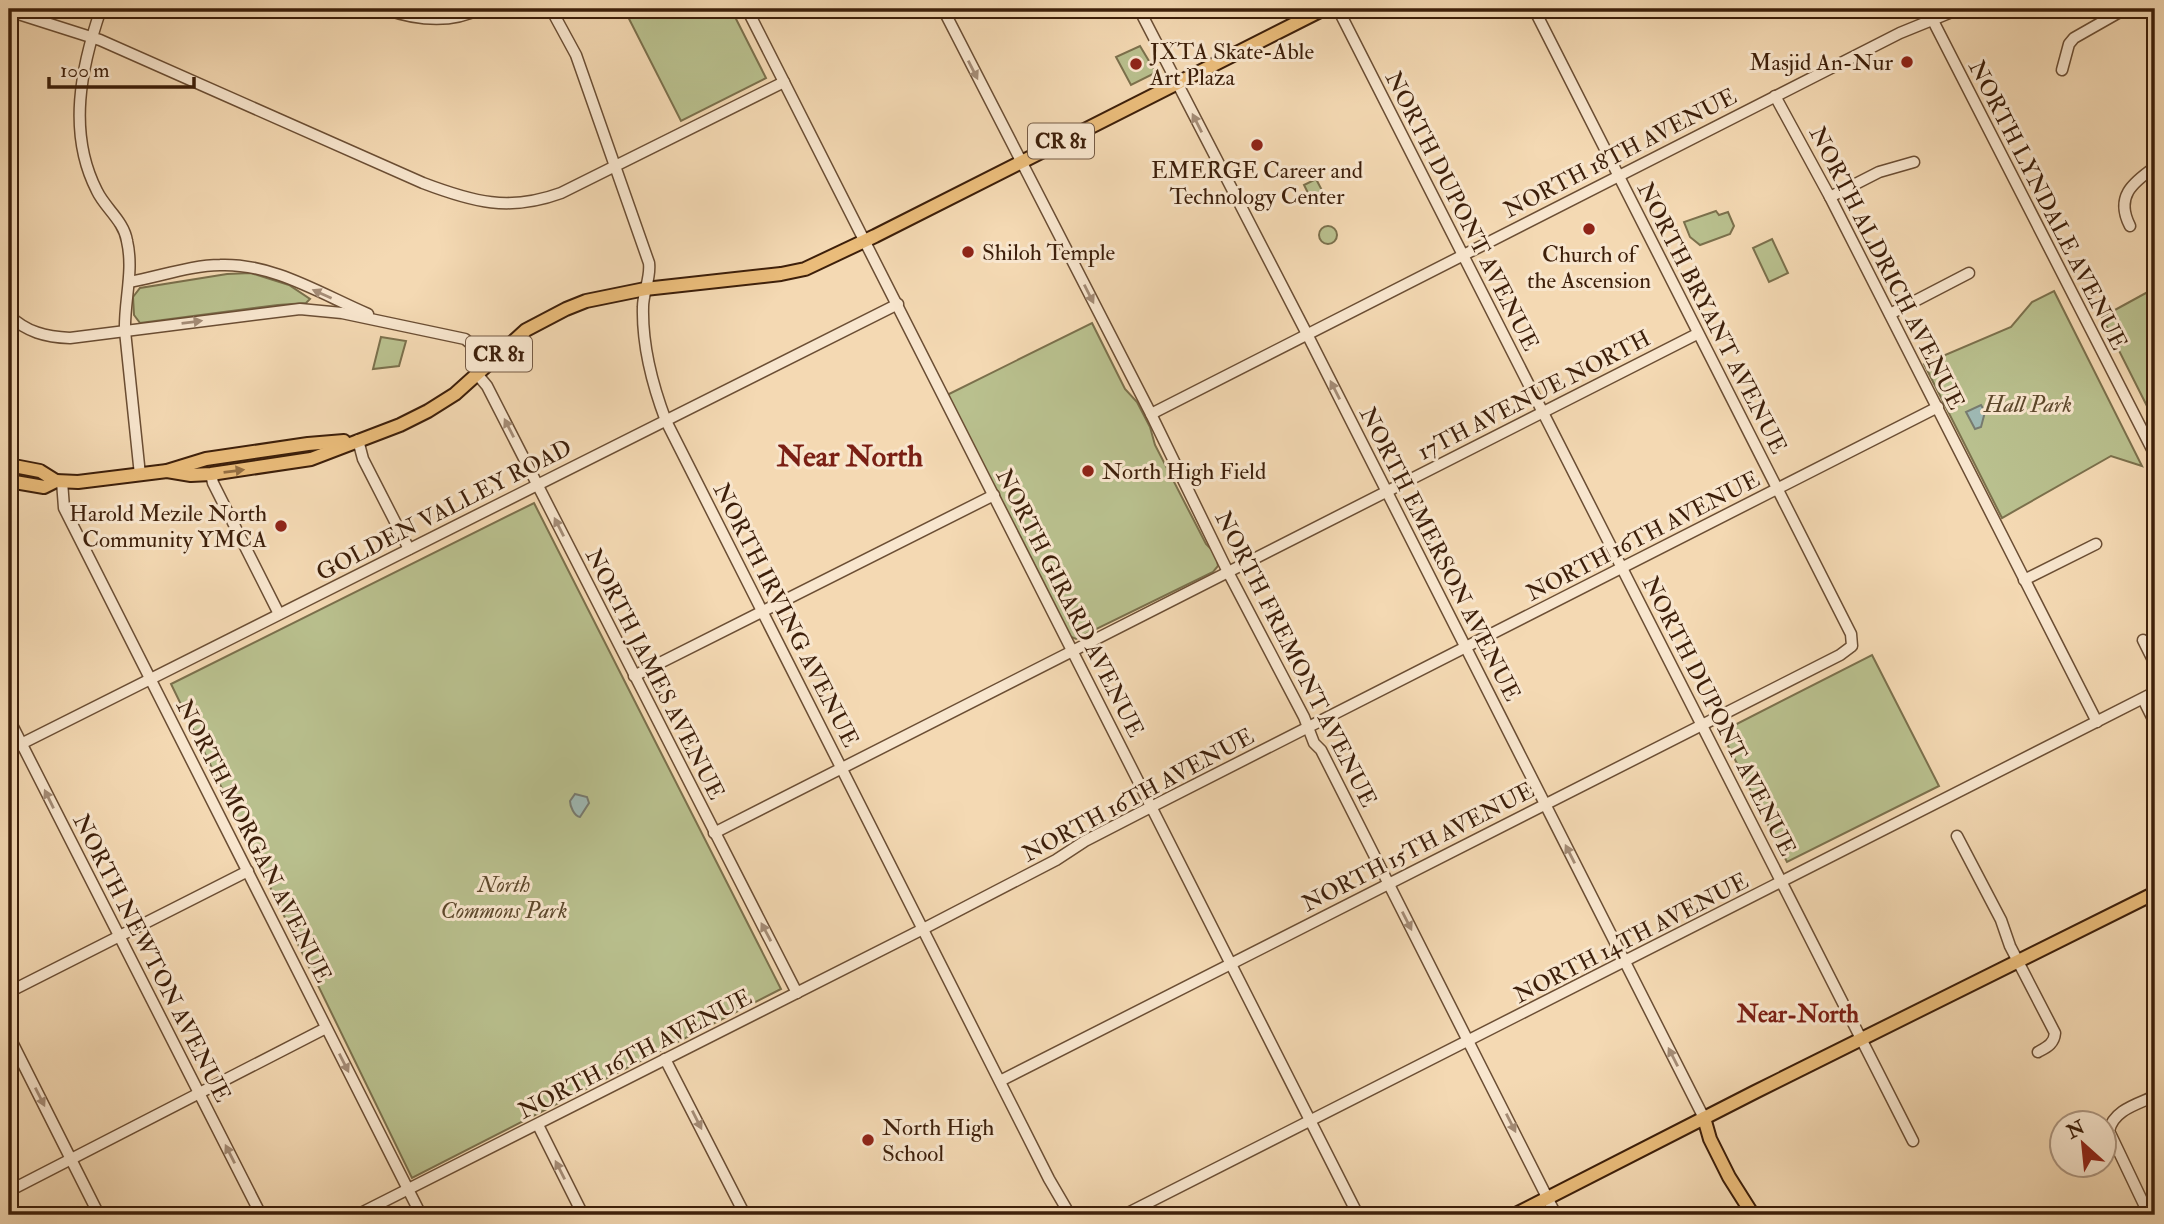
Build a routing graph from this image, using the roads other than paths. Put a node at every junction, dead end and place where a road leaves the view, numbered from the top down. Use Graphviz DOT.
graph roads {
  1 [pos="101,9"];
  2 [pos="385,9"];
  3 [pos="425,9"];
  4 [pos="480,9"];
  5 [pos="551,9"];
  6 [pos="747,9"];
  7 [pos="943,9"];
  8 [pos="1139,9"];
  9 [pos="1324,9"];
  10 [pos="1338,9"];
  11 [pos="1534,9"];
  12 [pos="1927,9"];
  13 [pos="1959,9"];
  14 [pos="2125,9"];
  15 [pos="9,11"];
  16 [pos="412,15"];
  17 [pos="1933,19"];
  18 [pos="91,37"];
  19 [pos="2062,70"];
  20 [pos="784,82"];
  21 [pos="1177,83"];
  22 [pos="1775,96"];
  23 [pos="1022,161"];
  24 [pos="1914,162"];
  25 [pos="2155,167"];
  26 [pos="615,168"];
  27 [pos="1619,175"];
  28 [pos="1830,197"];
  29 [pos="2130,226"];
  30 [pos="864,241"];
  31 [pos="1462,255"];
  32 [pos="1969,274"];
  33 [pos="129,282"];
  34 [pos="645,289"];
  35 [pos="898,304"];
  36 [pos="1890,314"];
  37 [pos="9,315"];
  38 [pos="385,322"];
  39 [pos="125,331"];
  40 [pos="1307,334"];
  41 [pos="1697,334"];
  42 [pos="491,361"];
  43 [pos="477,374"];
  44 [pos="1938,407"];
  45 [pos="1542,412"];
  46 [pos="1151,414"];
  47 [pos="666,421"];
  48 [pos="358,440"];
  49 [pos="2155,455"];
  50 [pos="9,465"];
  51 [pos="167,471"];
  52 [pos="211,474"];
  53 [pos="140,475"];
  54 [pos="9,481"];
  55 [pos="60,481"];
  56 [pos="537,484"];
  57 [pos="1776,489"];
  58 [pos="1387,492"];
  59 [pos="994,495"];
  60 [pos="2096,544"];
  61 [pos="409,549"];
  62 [pos="1622,568"];
  63 [pos="1228,572"];
  64 [pos="2024,580"];
  65 [pos="762,611"];
  66 [pos="279,614"];
  67 [pos="2143,640"];
  68 [pos="1852,646"];
  69 [pos="1466,648"];
  70 [pos="1072,651"];
  71 [pos="2155,664"];
  72 [pos="634,676"];
  73 [pos="150,679"];
  74 [pos="2155,692"];
  75 [pos="2143,699"];
  76 [pos="9,719"];
  77 [pos="2097,722"];
  78 [pos="2155,723"];
  79 [pos="1702,724"];
  80 [pos="1307,729"];
  81 [pos="22,744"];
  82 [pos="9,750"];
  83 [pos="842,768"];
  84 [pos="1545,804"];
  85 [pos="1151,807"];
  86 [pos="715,833"];
  87 [pos="1957,836"];
  88 [pos="248,871"];
  89 [pos="1782,883"];
  90 [pos="1388,884"];
  91 [pos="2155,893"];
  92 [pos="923,929"];
  93 [pos="119,937"];
  94 [pos="2017,961"];
  95 [pos="1625,962"];
  96 [pos="1230,963"];
  97 [pos="9,992"];
  98 [pos="797,993"];
  99 [pos="327,1028"];
  100 [pos="9,1036"];
  101 [pos="1862,1040"];
  102 [pos="1468,1042"];
  103 [pos="2038,1052"];
  104 [pos="665,1059"];
  105 [pos="1000,1080"];
  106 [pos="199,1093"];
  107 [pos="2155,1096"];
  108 [pos="1704,1118"];
  109 [pos="1310,1120"];
  110 [pos="538,1125"];
  111 [pos="1913,1141"];
  112 [pos="70,1159"];
  113 [pos="408,1190"];
  114 [pos="9,1191"];
  115 [pos="1548,1198"];
  116 [pos="1753,1212"];
  117 [pos="741,1214"];
  118 [pos="99,1215"];
  119 [pos="261,1215"];
  120 [pos="357,1215"];
  121 [pos="421,1215"];
  122 [pos="583,1215"];
  123 [pos="1070,1215"];
  124 [pos="1124,1215"];
  125 [pos="1358,1215"];
  126 [pos="1514,1215"];
  127 [pos="1556,1215"];
  128 [pos="2149,1215"];
  1 -- 18 [label="street"];
  2 -- 16 [label="street"];
  3 -- 16 [label="street"];
  4 -- 16 [label="street"];
  5 -- 26 [label="street, NORTH IRVING AVENUE"];
  6 -- 20 [label="street, NORTH GIRARD AVENUE"];
  7 -- 23 [label="street, NORTH FREMONT AVENUE, one-way"];
  8 -- 21 [label="street, NORTH EMERSON AVENUE"];
  9 -- 21 [label="main road, CR 81"];
  10 -- 31 [label="street, NORTH DUPONT AVENUE"];
  11 -- 27 [label="street, NORTH BRYANT AVENUE"];
  12 -- 17 [label="street, NORTH LYNDALE AVENUE"];
  13 -- 17 [label="street, NORTH 18TH AVENUE"];
  14 -- 19 [label="street"];
  15 -- 18 [label="street"];
  17 -- 22 [label="street, NORTH 18TH AVENUE"];
  17 -- 49 [label="street, NORTH LYNDALE AVENUE"];
  18 -- 26 [label="street"];
  18 -- 33 [label="street"];
  20 -- 26 [label="street"];
  20 -- 30 [label="street, NORTH GIRARD AVENUE"];
  21 -- 23 [label="main road, CR 81"];
  40 -- 21 [label="street, NORTH EMERSON AVENUE, one-way"];
  22 -- 27 [label="street, NORTH 18TH AVENUE"];
  22 -- 28 [label="street, NORTH ALDRICH AVENUE"];
  23 -- 30 [label="main road, CR 81"];
  23 -- 46 [label="street, NORTH FREMONT AVENUE, one-way"];
  24 -- 28 [label="street"];
  25 -- 29 [label="street"];
  26 -- 34 [label="street, NORTH IRVING AVENUE"];
  27 -- 31 [label="street, NORTH 18TH AVENUE"];
  27 -- 41 [label="street, NORTH BRYANT AVENUE"];
  28 -- 36 [label="street, NORTH ALDRICH AVENUE"];
  30 -- 34 [label="main road, CR 81"];
  30 -- 35 [label="street, NORTH GIRARD AVENUE"];
  31 -- 40 [label="street, NORTH 18TH AVENUE"];
  31 -- 45 [label="street, NORTH DUPONT AVENUE"];
  32 -- 36 [label="street"];
  38 -- 33 [label="street, one-way"];
  33 -- 39 [label="street"];
  34 -- 42 [label="main road, CR 81"];
  34 -- 47 [label="street, NORTH IRVING AVENUE"];
  35 -- 47 [label="street, GOLDEN VALLEY ROAD"];
  35 -- 59 [label="street, NORTH GIRARD AVENUE"];
  36 -- 44 [label="street, NORTH ALDRICH AVENUE"];
  37 -- 39 [label="street"];
  39 -- 38 [label="street, one-way"];
  38 -- 42 [label="street"];
  39 -- 53 [label="street"];
  40 -- 46 [label="street, NORTH 18TH AVENUE"];
  58 -- 40 [label="street, NORTH EMERSON AVENUE, one-way"];
  41 -- 45 [label="street, 17TH AVENUE NORTH"];
  41 -- 57 [label="street, NORTH BRYANT AVENUE"];
  42 -- 43 [label="main road, CR 81"];
  43 -- 48 [label="main road, CR 81"];
  56 -- 43 [label="street, NORTH JAMES AVENUE, one-way"];
  44 -- 57 [label="street, NORTH 16TH AVENUE"];
  44 -- 64 [label="street, NORTH ALDRICH AVENUE"];
  45 -- 58 [label="street, 17TH AVENUE NORTH"];
  45 -- 62 [label="street, NORTH DUPONT AVENUE"];
  46 -- 63 [label="street, NORTH FREMONT AVENUE"];
  47 -- 56 [label="street, GOLDEN VALLEY ROAD"];
  47 -- 65 [label="street, NORTH IRVING AVENUE"];
  48 -- 51 [label="main road, CR 81"];
  52 -- 48 [label="main road, CR 81, one-way"];
  48 -- 61 [label="street"];
  50 -- 55 [label="main road, CR 81"];
  51 -- 52 [label="main road, CR 81"];
  51 -- 53 [label="main road, CR 81"];
  52 -- 66 [label="street"];
  53 -- 55 [label="main road, CR 81"];
  54 -- 55 [label="main road, CR 81"];
  55 -- 73 [label="street, NORTH MORGAN AVENUE"];
  56 -- 61 [label="street, GOLDEN VALLEY ROAD"];
  72 -- 56 [label="street, NORTH JAMES AVENUE, one-way"];
  57 -- 62 [label="street, NORTH 16TH AVENUE"];
  57 -- 68 [label="street, NORTH BRYANT AVENUE"];
  58 -- 63 [label="street, 17TH AVENUE NORTH"];
  58 -- 69 [label="street, NORTH EMERSON AVENUE"];
  59 -- 65 [label="street"];
  59 -- 70 [label="street, NORTH GIRARD AVENUE"];
  60 -- 64 [label="street"];
  61 -- 66 [label="street, GOLDEN VALLEY ROAD"];
  62 -- 69 [label="street, NORTH 16TH AVENUE"];
  62 -- 79 [label="street, NORTH DUPONT AVENUE"];
  63 -- 70 [label="street, 17TH AVENUE NORTH"];
  63 -- 80 [label="street, NORTH FREMONT AVENUE"];
  64 -- 77 [label="street, NORTH ALDRICH AVENUE"];
  65 -- 72 [label="street"];
  65 -- 83 [label="street, NORTH IRVING AVENUE"];
  66 -- 73 [label="street, GOLDEN VALLEY ROAD"];
  67 -- 71 [label="street"];
  68 -- 79 [label="street, NORTH 15TH AVENUE"];
  69 -- 80 [label="street, NORTH 16TH AVENUE"];
  69 -- 84 [label="street, NORTH EMERSON AVENUE"];
  70 -- 83 [label="street, 17TH AVENUE NORTH"];
  70 -- 85 [label="street, NORTH GIRARD AVENUE"];
  72 -- 86 [label="street, NORTH JAMES AVENUE"];
  73 -- 81 [label="street, GOLDEN VALLEY ROAD"];
  73 -- 88 [label="street, NORTH MORGAN AVENUE"];
  74 -- 75 [label="street, NORTH 14TH AVENUE"];
  75 -- 77 [label="street, NORTH 14TH AVENUE"];
  75 -- 78 [label="street"];
  76 -- 81 [label="street, NORTH NEWTON AVENUE"];
  77 -- 89 [label="street, NORTH 14TH AVENUE"];
  79 -- 84 [label="street, NORTH 15TH AVENUE"];
  79 -- 89 [label="street, NORTH DUPONT AVENUE"];
  80 -- 85 [label="street, NORTH 16TH AVENUE"];
  80 -- 90 [label="street, NORTH FREMONT AVENUE"];
  81 -- 82 [label="street, GOLDEN VALLEY ROAD"];
  93 -- 81 [label="street, NORTH NEWTON AVENUE, one-way"];
  83 -- 86 [label="street, 17TH AVENUE NORTH"];
  83 -- 92 [label="street, NORTH IRVING AVENUE"];
  84 -- 90 [label="street, NORTH 15TH AVENUE"];
  95 -- 84 [label="street, NORTH EMERSON AVENUE, one-way"];
  85 -- 92 [label="street, NORTH 16TH AVENUE"];
  85 -- 96 [label="street, NORTH GIRARD AVENUE"];
  98 -- 86 [label="street, NORTH JAMES AVENUE, one-way"];
  87 -- 94 [label="street"];
  88 -- 93 [label="street"];
  88 -- 99 [label="street, NORTH MORGAN AVENUE"];
  89 -- 95 [label="street, NORTH 14TH AVENUE"];
  89 -- 101 [label="street, NORTH DUPONT AVENUE"];
  90 -- 96 [label="street, NORTH 15TH AVENUE"];
  90 -- 102 [label="street, NORTH FREMONT AVENUE, one-way"];
  91 -- 94 [label="main road"];
  92 -- 98 [label="street, NORTH 16TH AVENUE"];
  92 -- 105 [label="street, NORTH IRVING AVENUE"];
  93 -- 97 [label="street"];
  93 -- 106 [label="street, NORTH NEWTON AVENUE"];
  94 -- 101 [label="main road"];
  94 -- 103 [label="street"];
  95 -- 102 [label="street, NORTH 14TH AVENUE"];
  108 -- 95 [label="street, NORTH EMERSON AVENUE, one-way"];
  96 -- 105 [label="street, NORTH 15TH AVENUE"];
  96 -- 109 [label="street, NORTH GIRARD AVENUE"];
  98 -- 104 [label="street, NORTH 16TH AVENUE"];
  99 -- 106 [label="street"];
  99 -- 113 [label="street, NORTH MORGAN AVENUE, one-way"];
  100 -- 112 [label="street, one-way"];
  101 -- 108 [label="main road"];
  101 -- 111 [label="street, NORTH DUPONT AVENUE"];
  102 -- 109 [label="street, NORTH 14TH AVENUE"];
  102 -- 115 [label="street, NORTH FREMONT AVENUE, one-way"];
  104 -- 110 [label="street, NORTH 16TH AVENUE"];
  104 -- 117 [label="street, one-way"];
  105 -- 123 [label="street, NORTH IRVING AVENUE"];
  106 -- 112 [label="street"];
  119 -- 106 [label="street, NORTH NEWTON AVENUE, one-way"];
  107 -- 128 [label="street"];
  108 -- 115 [label="main road"];
  108 -- 116 [label="main road"];
  109 -- 124 [label="street, NORTH 14TH AVENUE"];
  109 -- 125 [label="street, NORTH GIRARD AVENUE"];
  110 -- 113 [label="street, NORTH 16TH AVENUE"];
  122 -- 110 [label="street, one-way"];
  112 -- 114 [label="street"];
  112 -- 118 [label="street"];
  113 -- 120 [label="street, NORTH 16TH AVENUE"];
  113 -- 121 [label="street, NORTH MORGAN AVENUE"];
  115 -- 126 [label="main road"];
  115 -- 127 [label="street, NORTH FREMONT AVENUE"];
}
